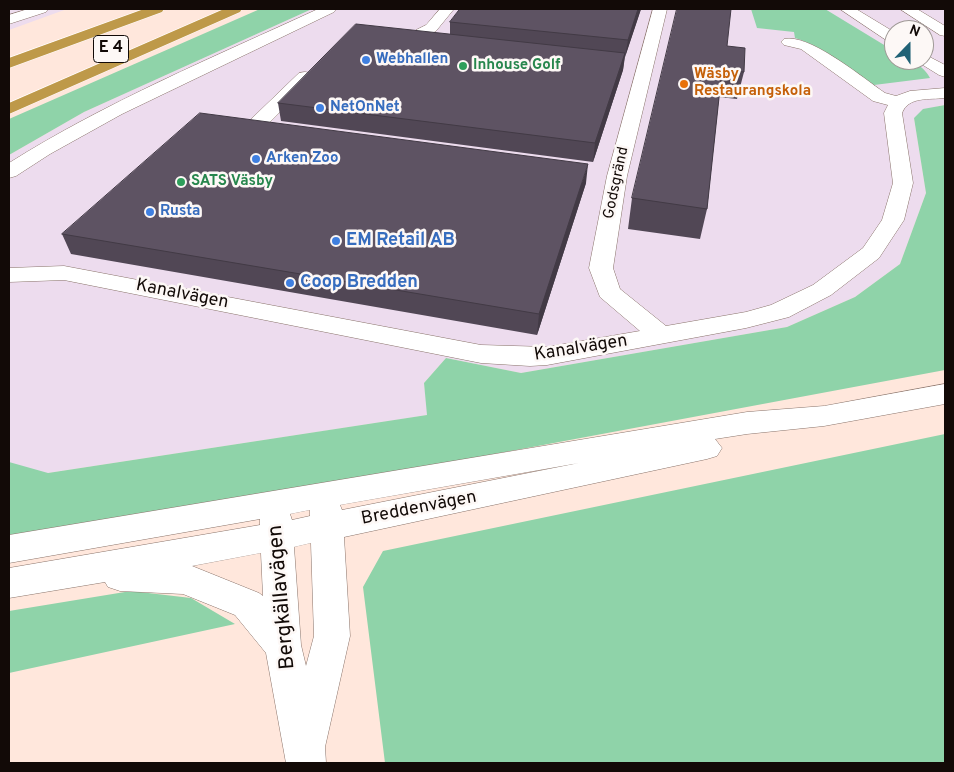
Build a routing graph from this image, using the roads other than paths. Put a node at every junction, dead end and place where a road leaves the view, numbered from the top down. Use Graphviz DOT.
graph roads {
  1 [pos="41,9"];
  2 [pos="134,9"];
  3 [pos="157,9"];
  4 [pos="214,9"];
  5 [pos="235,9"];
  6 [pos="329,9"];
  7 [pos="447,9"];
  8 [pos="660,9"];
  9 [pos="847,9"];
  10 [pos="907,9"];
  11 [pos="9,20"];
  12 [pos="945,32"];
  13 [pos="884,33"];
  14 [pos="397,38"];
  15 [pos="416,40"];
  16 [pos="437,42"];
  17 [pos="789,42"];
  18 [pos="9,53"];
  19 [pos="83,60"];
  20 [pos="9,63"];
  21 [pos="934,65"];
  22 [pos="314,68"];
  23 [pos="945,72"];
  24 [pos="945,92"];
  25 [pos="898,102"];
  26 [pos="9,109"];
  27 [pos="277,132"];
  28 [pos="9,172"];
  29 [pos="9,275"];
  30 [pos="661,335"];
  31 [pos="945,394"];
  32 [pos="326,511"];
  33 [pos="276,520"];
  34 [pos="9,549"];
  35 [pos="58,574"];
  36 [pos="9,583"];
  37 [pos="283,645"];
  38 [pos="305,756"];
  1 -- 11 [label="street"];
  2 -- 18 [label="highway"];
  3 -- 20 [label="highway, E 4"];
  4 -- 19 [label="highway, E 4"];
  5 -- 26 [label="highway"];
  6 -- 28 [label="street"];
  7 -- 15 [label="street"];
  8 -- 30 [label="street, Godsgränd"];
  9 -- 13 [label="street"];
  10 -- 12 [label="street"];
  14 -- 15 [label="street"];
  15 -- 16 [label="street"];
  17 -- 25 [label="street"];
  21 -- 23 [label="street"];
  22 -- 27 [label="street"];
  24 -- 25 [label="street"];
  25 -- 30 [label="street, Kanalvägen"];
  29 -- 30 [label="street, Kanalvägen"];
  31 -- 32 [label="street, Breddenvägen"];
  32 -- 33 [label="street, Breddenvägen"];
  32 -- 38 [label="street, Bergkällavägen"];
  33 -- 34 [label="street, Breddenvägen"];
  33 -- 35 [label="street, Breddenvägen"];
  33 -- 37 [label="street, Bergkällavägen"];
  35 -- 36 [label="street, Breddenvägen"];
  35 -- 37 [label="street"];
  37 -- 38 [label="street, Bergkällavägen"];
}
